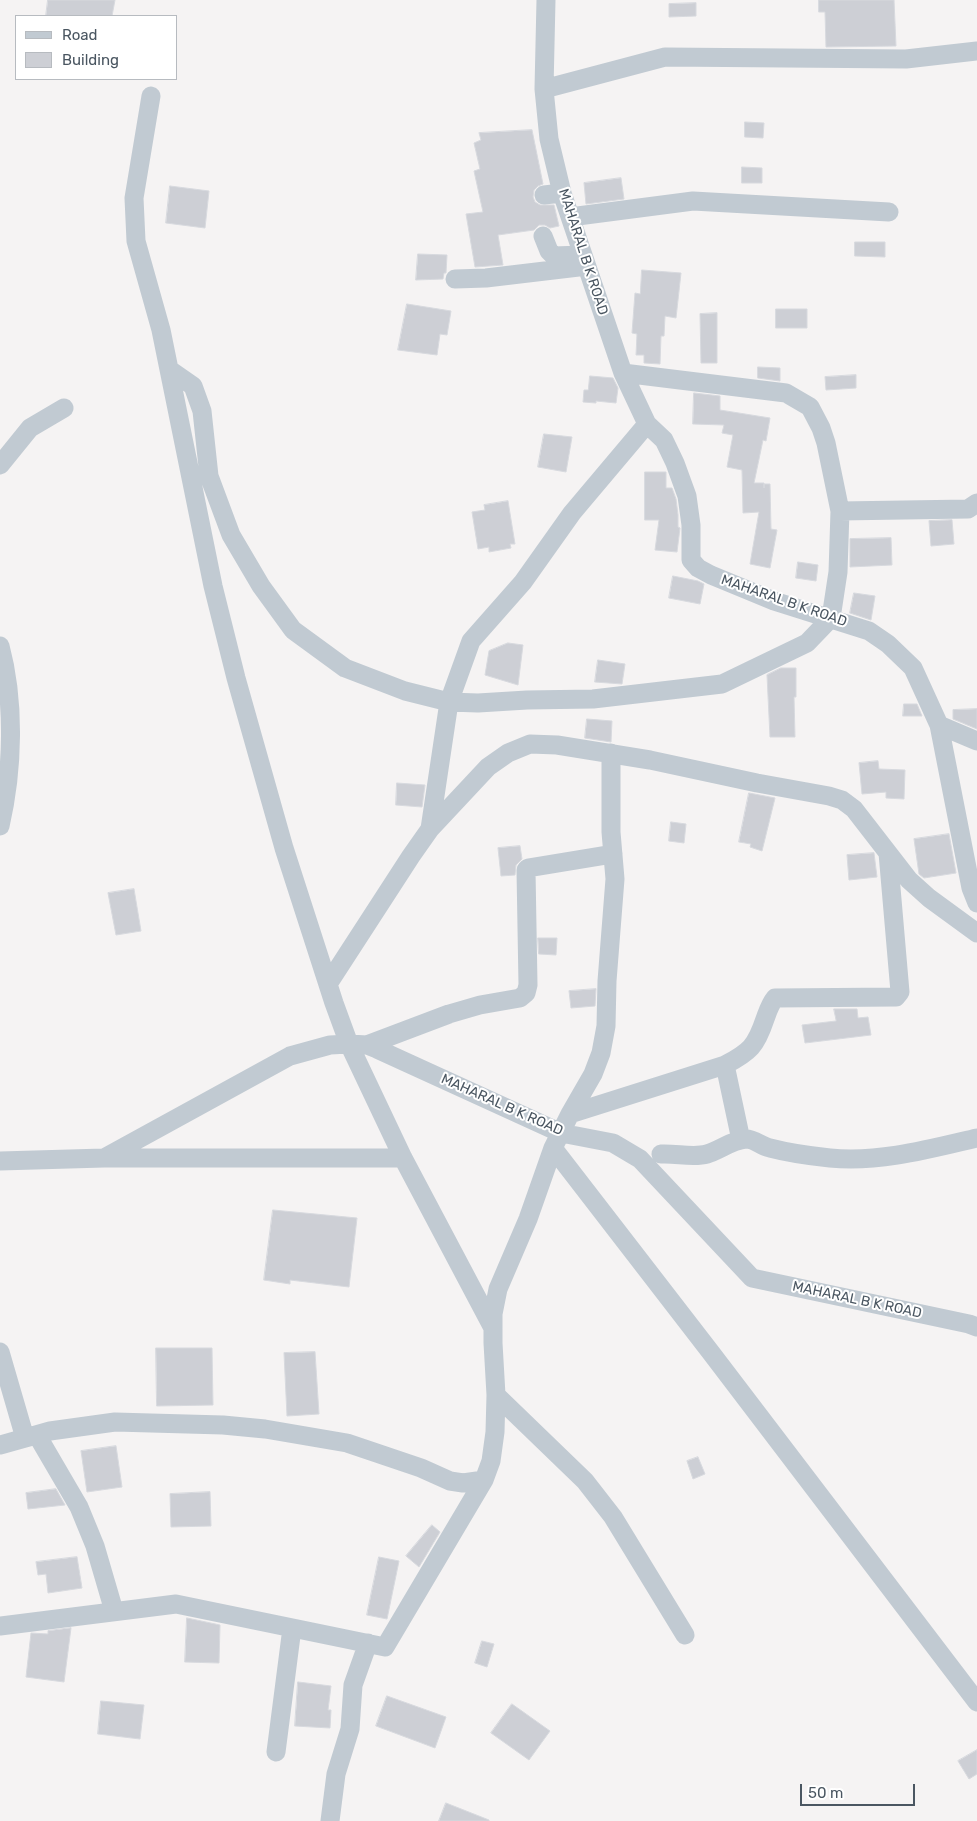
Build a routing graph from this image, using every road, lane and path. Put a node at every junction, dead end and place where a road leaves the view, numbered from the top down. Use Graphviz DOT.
graph roads {
  1 [pos="546,0"];
  2 [pos="977,51"];
  3 [pos="544,89"];
  4 [pos="150,96"];
  5 [pos="888,212"];
  6 [pos="570,217"];
  7 [pos="543,236"];
  8 [pos="585,260"];
  9 [pos="455,279"];
  10 [pos="170,370"];
  11 [pos="623,373"];
  12 [pos="64,408"];
  13 [pos="647,424"];
  14 [pos="0,465"];
  15 [pos="977,504"];
  16 [pos="840,512"];
  17 [pos="831,618"];
  18 [pos="0,646"];
  19 [pos="449,702"];
  20 [pos="939,725"];
  21 [pos="977,741"];
  22 [pos="611,754"];
  23 [pos="0,826"];
  24 [pos="430,829"];
  25 [pos="888,853"];
  26 [pos="613,854"];
  27 [pos="977,904"];
  28 [pos="977,933"];
  29 [pos="328,984"];
  30 [pos="358,1045"];
  31 [pos="725,1065"];
  32 [pos="570,1114"];
  33 [pos="977,1138"];
  34 [pos="741,1140"];
  35 [pos="557,1141"];
  36 [pos="661,1154"];
  37 [pos="104,1158"];
  38 [pos="403,1158"];
  39 [pos="0,1161"];
  40 [pos="977,1327"];
  41 [pos="493,1329"];
  42 [pos="0,1352"];
  43 [pos="496,1395"];
  44 [pos="31,1437"];
  45 [pos="0,1445"];
  46 [pos="484,1480"];
  47 [pos="114,1611"];
  48 [pos="0,1626"];
  49 [pos="292,1628"];
  50 [pos="685,1635"];
  51 [pos="368,1643"];
  52 [pos="977,1702"];
  53 [pos="276,1752"];
  54 [pos="330,1821"];
  1 -- 3 [label="street, MAHARAL B K ROAD"];
  2 -- 3 [label="street"];
  3 -- 6 [label="street, MAHARAL B K ROAD"];
  4 -- 10 [label="street"];
  5 -- 6 [label="street"];
  6 -- 8 [label="street, MAHARAL B K ROAD"];
  7 -- 8 [label="street"];
  8 -- 9 [label="street"];
  8 -- 11 [label="street, MAHARAL B K ROAD"];
  10 -- 19 [label="street"];
  10 -- 29 [label="street"];
  11 -- 13 [label="street, MAHARAL B K ROAD"];
  11 -- 16 [label="street"];
  12 -- 14 [label="street"];
  13 -- 17 [label="street, MAHARAL B K ROAD"];
  13 -- 19 [label="street"];
  15 -- 16 [label="street"];
  16 -- 17 [label="street"];
  17 -- 19 [label="street"];
  17 -- 20 [label="street, MAHARAL B K ROAD"];
  18 -- 23 [label="street"];
  19 -- 24 [label="street"];
  20 -- 21 [label="street"];
  20 -- 27 [label="street, MAHARAL B K ROAD"];
  22 -- 24 [label="street"];
  22 -- 25 [label="street"];
  22 -- 26 [label="street"];
  24 -- 29 [label="street"];
  25 -- 28 [label="street"];
  25 -- 31 [label="street"];
  26 -- 30 [label="street"];
  26 -- 32 [label="street"];
  29 -- 30 [label="street"];
  30 -- 35 [label="street, MAHARAL B K ROAD"];
  30 -- 37 [label="street"];
  30 -- 38 [label="street"];
  31 -- 32 [label="street"];
  31 -- 34 [label="street"];
  32 -- 35 [label="street"];
  33 -- 34 [label="street"];
  34 -- 36 [label="street"];
  35 -- 40 [label="street, MAHARAL B K ROAD"];
  35 -- 41 [label="street"];
  35 -- 52 [label="street"];
  37 -- 38 [label="street"];
  37 -- 39 [label="street"];
  38 -- 41 [label="street"];
  41 -- 43 [label="street"];
  42 -- 44 [label="street"];
  43 -- 46 [label="street"];
  43 -- 50 [label="street"];
  44 -- 45 [label="street"];
  44 -- 46 [label="street"];
  44 -- 47 [label="street"];
  46 -- 51 [label="street"];
  47 -- 48 [label="street"];
  47 -- 49 [label="street"];
  49 -- 51 [label="street"];
  49 -- 53 [label="street"];
  51 -- 54 [label="street"];
}
